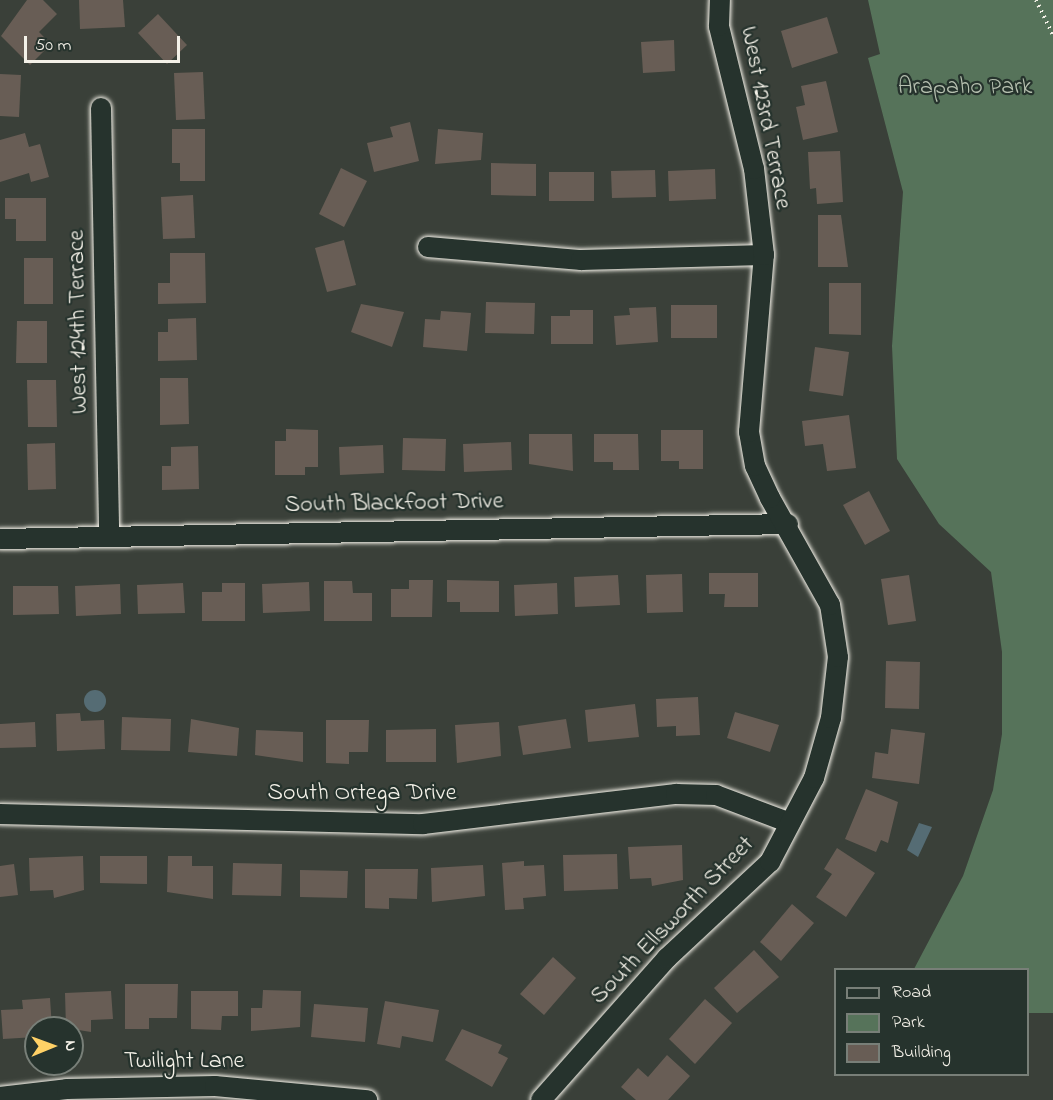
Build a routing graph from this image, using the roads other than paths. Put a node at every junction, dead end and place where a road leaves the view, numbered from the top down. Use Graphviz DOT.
graph roads {
  1 [pos="720,0"];
  2 [pos="100,108"];
  3 [pos="428,247"];
  4 [pos="764,255"];
  5 [pos="788,524"];
  6 [pos="109,535"];
  7 [pos="0,539"];
  8 [pos="0,814"];
  9 [pos="790,823"];
  10 [pos="0,1097"];
  11 [pos="367,1100"];
  12 [pos="541,1100"];
  1 -- 4 [label="street, West 123rd Terrace"];
  2 -- 6 [label="street, West 124th Terrace"];
  3 -- 4 [label="street"];
  4 -- 5 [label="street, West 123rd Terrace"];
  5 -- 6 [label="street, South Blackfoot Drive"];
  5 -- 9 [label="street, South Ellsworth Street"];
  6 -- 7 [label="street, South Blackfoot Drive"];
  8 -- 9 [label="street, South Ortega Drive"];
  9 -- 12 [label="street, South Ellsworth Street"];
  10 -- 11 [label="street, Twilight Lane"];
}
